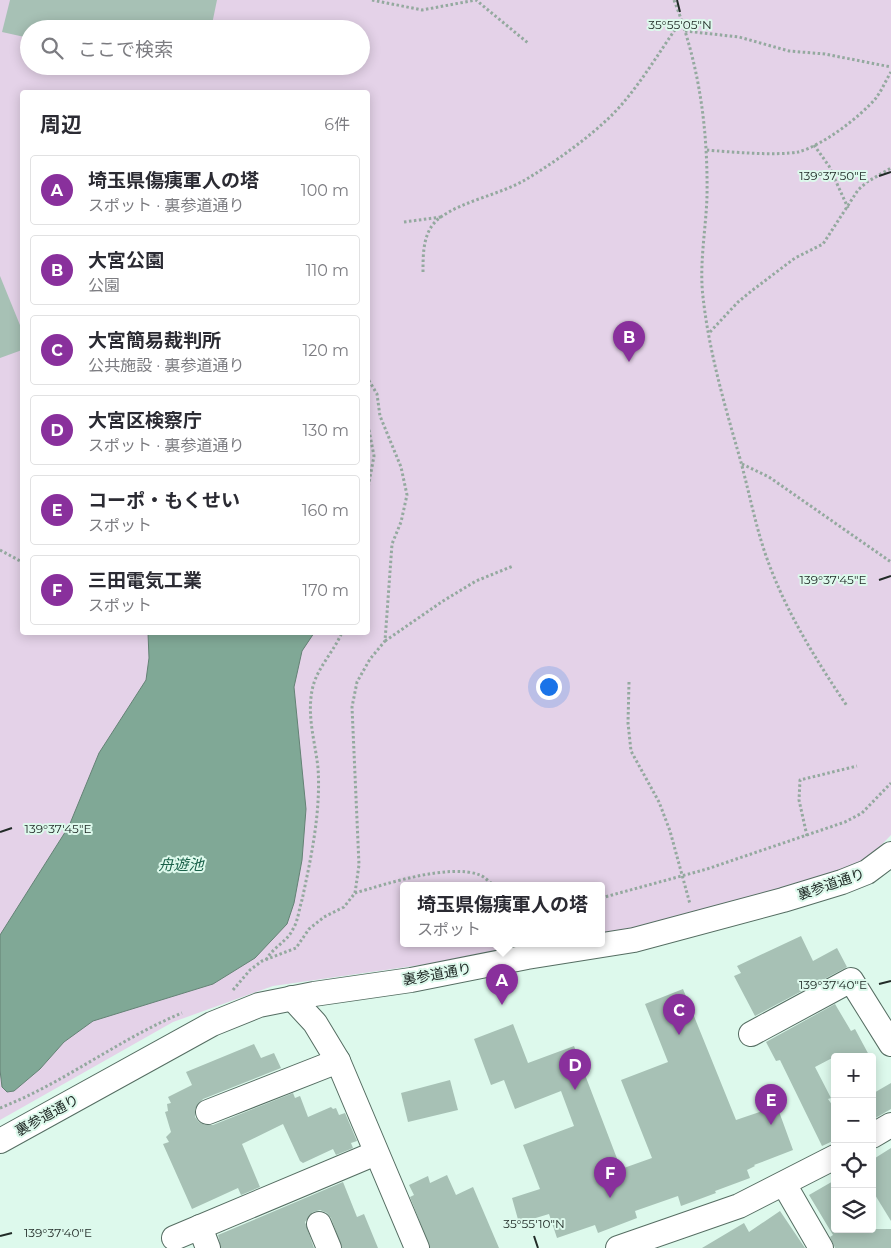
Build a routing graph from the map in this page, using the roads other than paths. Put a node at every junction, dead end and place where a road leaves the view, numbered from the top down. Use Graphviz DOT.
graph roads {
  1 [pos="891,854"];
  2 [pos="605,945"];
  3 [pos="593,947"];
  4 [pos="292,998"];
  5 [pos="751,1034"];
  6 [pos="891,1044"];
  7 [pos="338,1061"];
  8 [pos="208,1112"];
  9 [pos="891,1126"];
  10 [pos="876,1134"];
  11 [pos="0,1141"];
  12 [pos="376,1153"];
  13 [pos="831,1159"];
  14 [pos="784,1184"];
  15 [pos="319,1224"];
  16 [pos="174,1238"];
  17 [pos="204,1238"];
  18 [pos="329,1248"];
  19 [pos="417,1248"];
  20 [pos="618,1248"];
  21 [pos="821,1248"];
  1 -- 2 [label="street, 裏参道通り"];
  3 -- 4 [label="street, 裏参道通り"];
  4 -- 7 [label="street"];
  4 -- 11 [label="street, 裏参道通り"];
  5 -- 6 [label="street"];
  7 -- 8 [label="street"];
  7 -- 12 [label="street"];
  9 -- 10 [label="street"];
  12 -- 17 [label="street"];
  12 -- 19 [label="street"];
  13 -- 14 [label="street"];
  14 -- 20 [label="street"];
  14 -- 21 [label="street"];
  15 -- 18 [label="street"];
  16 -- 17 [label="street"];
}
